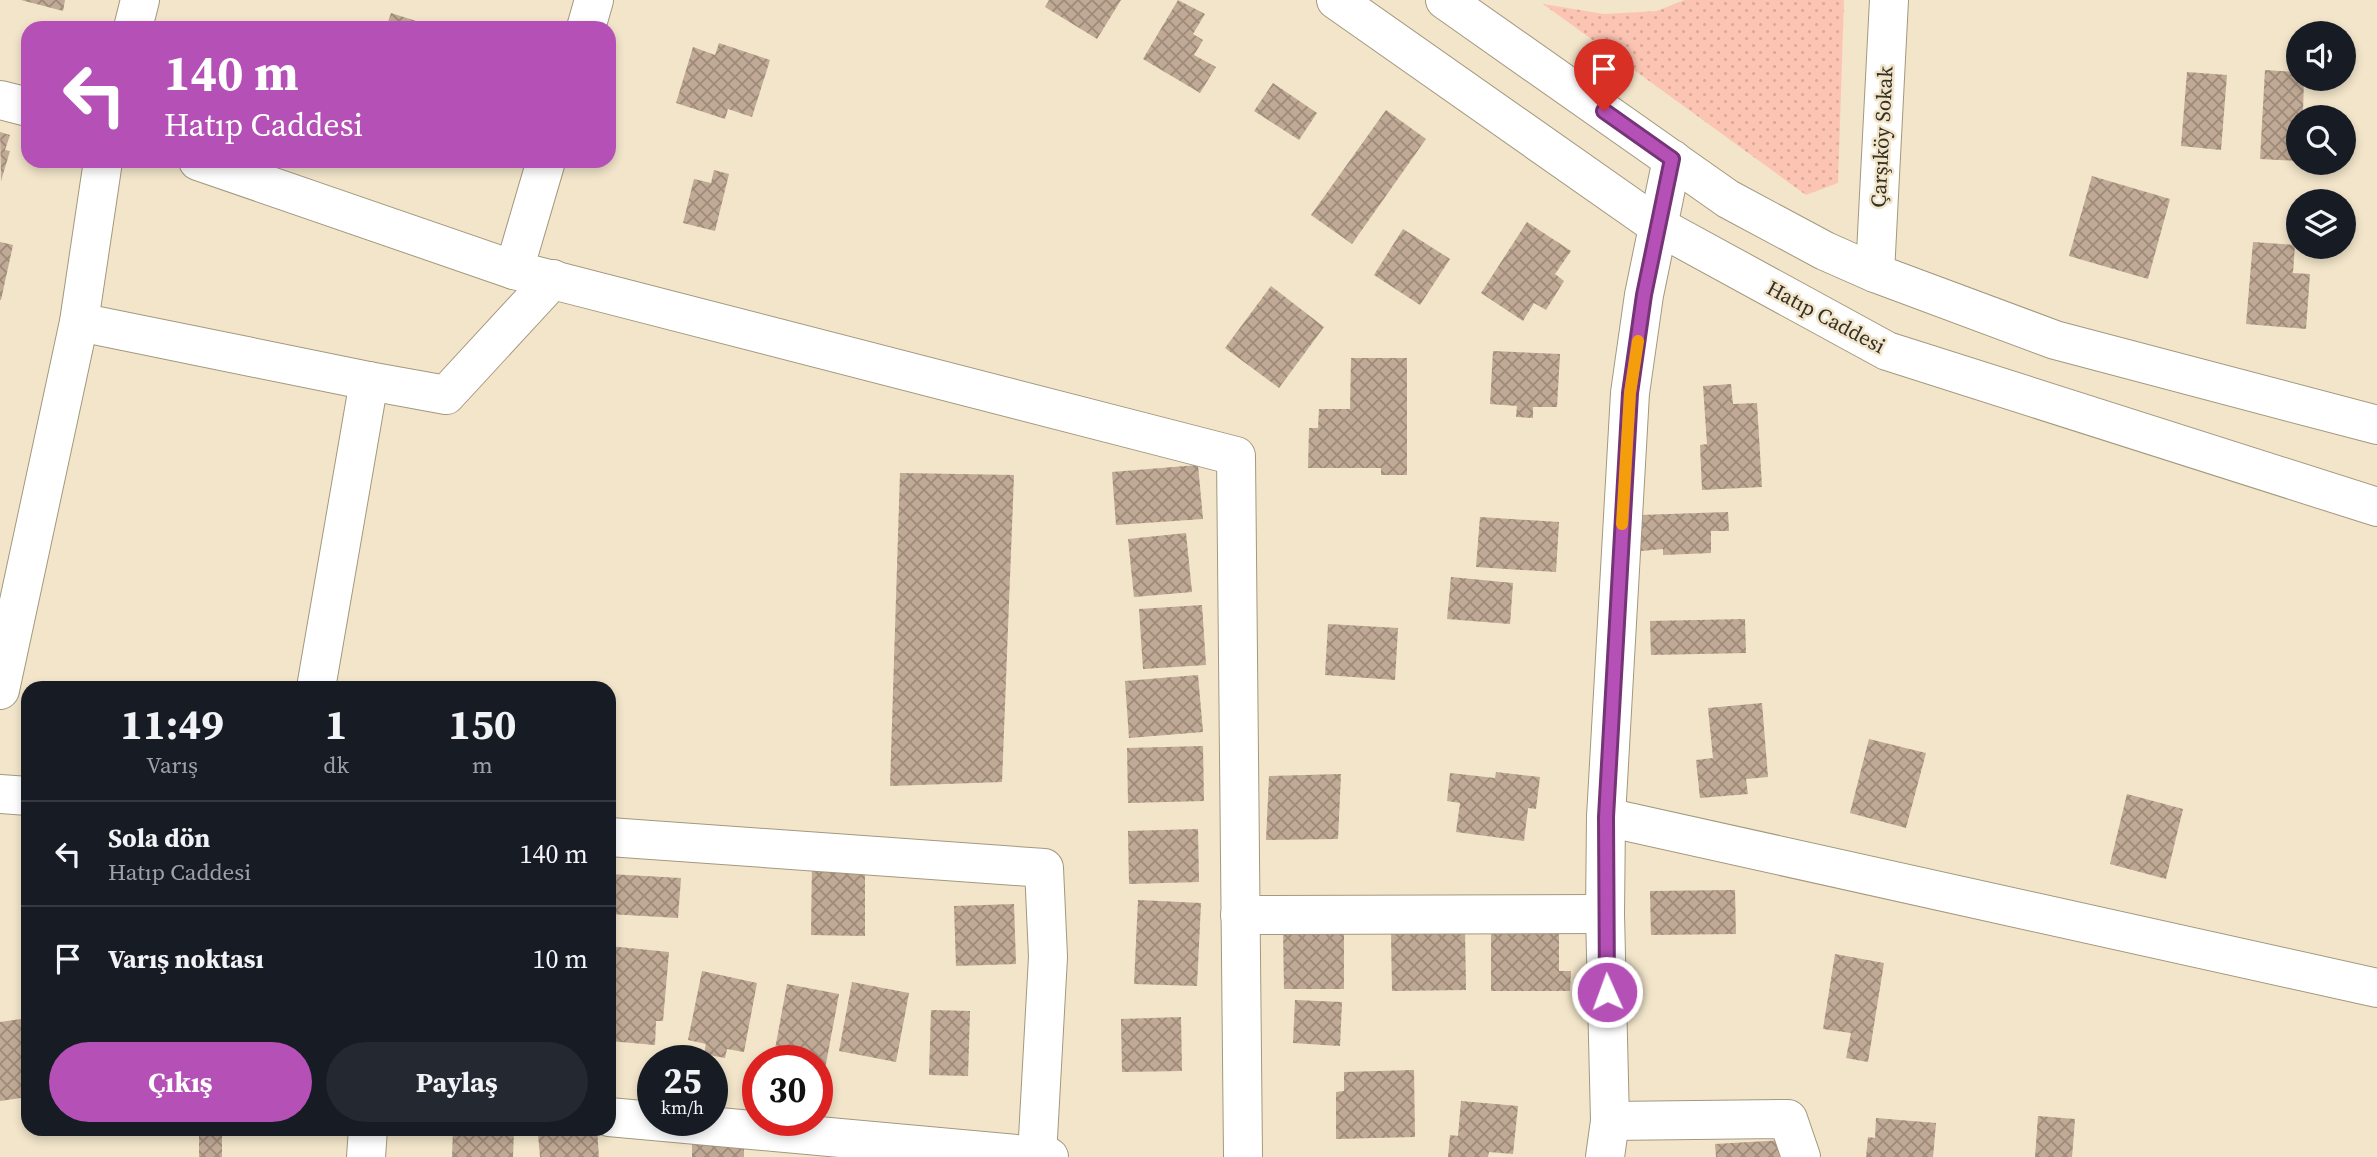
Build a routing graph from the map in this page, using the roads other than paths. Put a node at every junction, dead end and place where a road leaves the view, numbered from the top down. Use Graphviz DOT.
graph roads {
  1 [pos="140,0"];
  2 [pos="594,0"];
  3 [pos="1336,0"];
  4 [pos="1445,0"];
  5 [pos="1889,0"];
  6 [pos="135,21"];
  7 [pos="588,21"];
  8 [pos="0,100"];
  9 [pos="21,105"];
  10 [pos="1672,159"];
  11 [pos="102,168"];
  12 [pos="218,168"];
  13 [pos="544,168"];
  14 [pos="1658,226"];
  15 [pos="514,270"];
  16 [pos="1875,273"];
  17 [pos="553,279"];
  18 [pos="79,322"];
  19 [pos="369,381"];
  20 [pos="2377,425"];
  21 [pos="2377,507"];
  22 [pos="317,681"];
  23 [pos="0,690"];
  24 [pos="0,794"];
  25 [pos="21,796"];
  26 [pos="1606,817"];
  27 [pos="616,837"];
  28 [pos="1605,914"];
  29 [pos="1240,915"];
  30 [pos="2377,988"];
  31 [pos="616,1118"];
  32 [pos="368,1136"];
  33 [pos="1607,1139"];
  34 [pos="1043,1156"];
  35 [pos="366,1157"];
  36 [pos="1243,1157"];
  37 [pos="1801,1157"];
  1 -- 6 [label="street"];
  2 -- 7 [label="street"];
  3 -- 14 [label="street, Hatıp Caddesi"];
  4 -- 10 [label="street"];
  5 -- 16 [label="street, Çarşıköy Sokak"];
  8 -- 9 [label="street"];
  10 -- 14 [label="street"];
  10 -- 16 [label="street"];
  11 -- 18 [label="street"];
  12 -- 15 [label="street"];
  13 -- 15 [label="street"];
  14 -- 21 [label="street, Hatıp Caddesi"];
  14 -- 26 [label="street"];
  15 -- 17 [label="street"];
  16 -- 20 [label="street"];
  17 -- 19 [label="street"];
  17 -- 29 [label="street"];
  18 -- 19 [label="street"];
  18 -- 23 [label="street"];
  19 -- 22 [label="street"];
  24 -- 25 [label="street"];
  26 -- 28 [label="street"];
  26 -- 30 [label="street"];
  27 -- 34 [label="street"];
  28 -- 29 [label="street"];
  28 -- 33 [label="street"];
  29 -- 36 [label="street"];
  31 -- 34 [label="street"];
  32 -- 35 [label="street"];
  33 -- 37 [label="street"];
}
